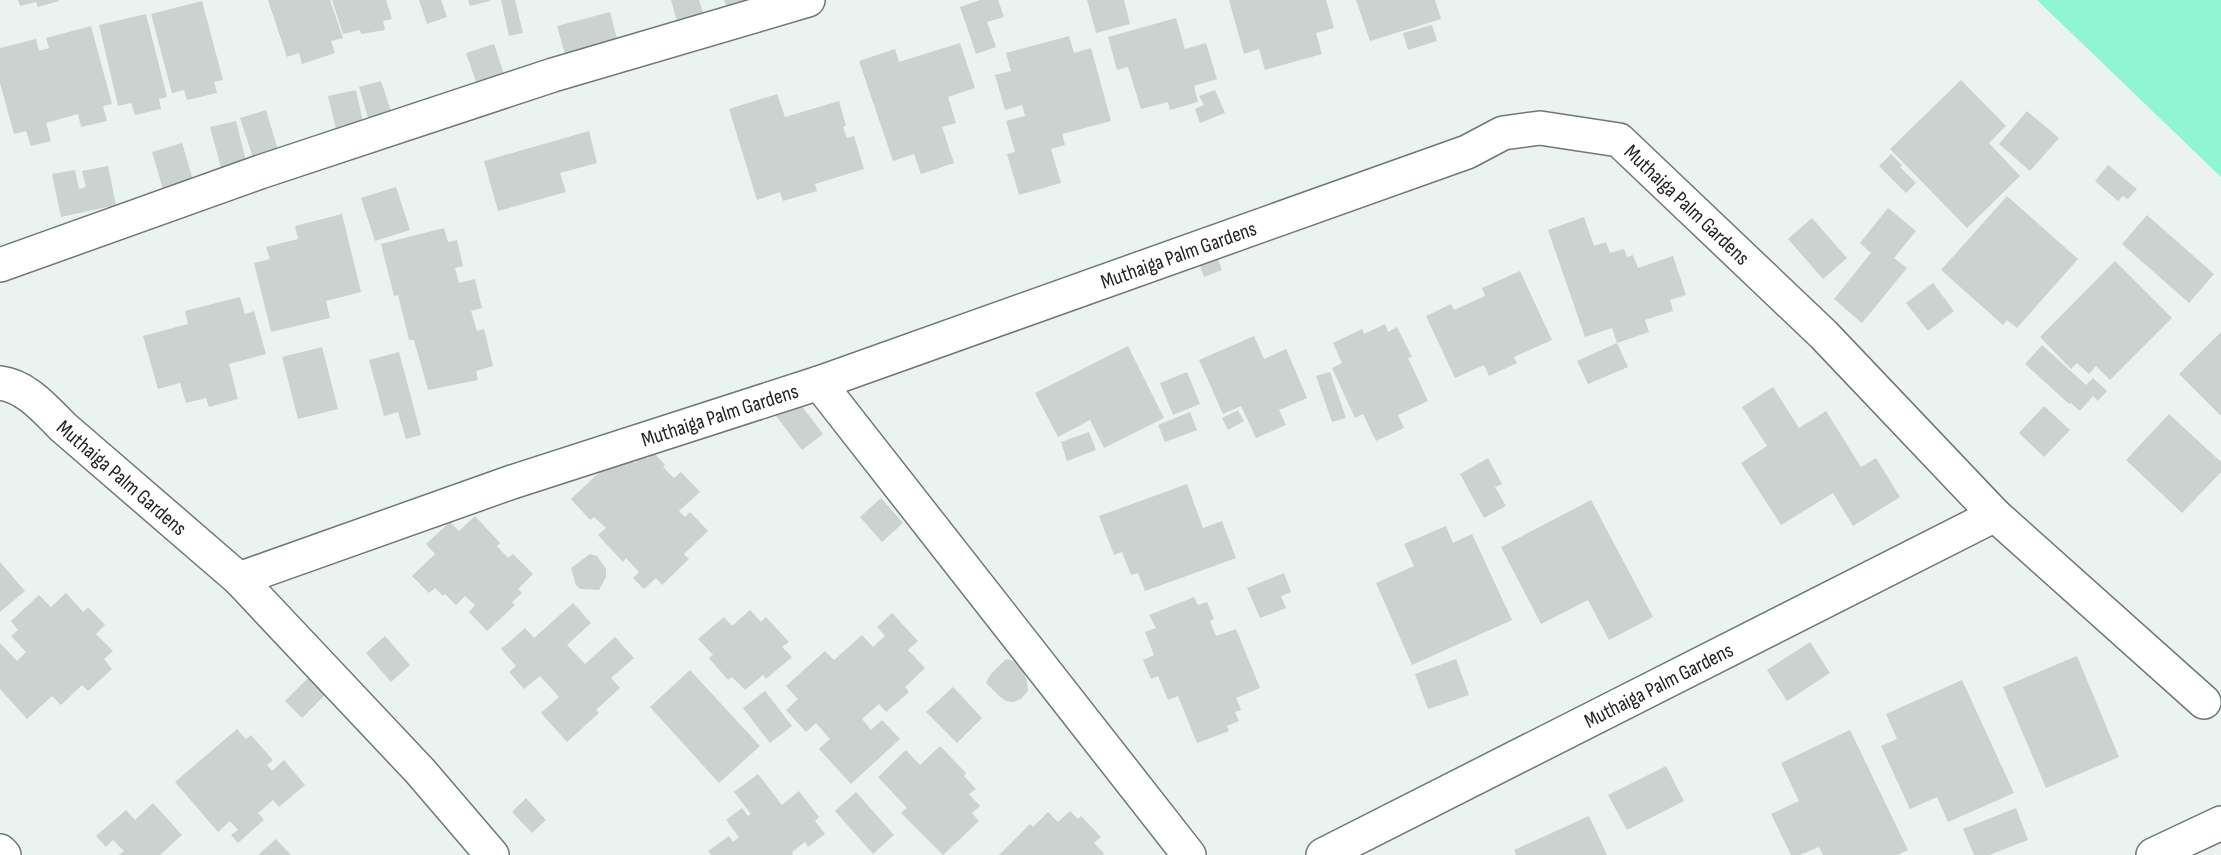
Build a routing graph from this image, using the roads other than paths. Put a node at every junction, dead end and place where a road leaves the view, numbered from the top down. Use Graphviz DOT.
graph roads {
  1 [pos="808,0"];
  2 [pos="0,265"];
  3 [pos="819,383"];
  4 [pos="0,384"];
  5 [pos="1995,515"];
  6 [pos="239,579"];
  7 [pos="2204,702"];
  8 [pos="2221,823"];
  9 [pos="0,851"];
  10 [pos="4,855"];
  11 [pos="492,855"];
  12 [pos="1189,855"];
  13 [pos="1323,855"];
  14 [pos="2153,855"];
  1 -- 2 [label="street"];
  3 -- 5 [label="street, Muthaiga Palm Gardens"];
  3 -- 6 [label="street, Muthaiga Palm Gardens"];
  3 -- 12 [label="street"];
  4 -- 6 [label="street, Muthaiga Palm Gardens"];
  5 -- 7 [label="street, Muthaiga Palm Gardens"];
  5 -- 13 [label="street, Muthaiga Palm Gardens"];
  6 -- 11 [label="street, Muthaiga Palm Gardens"];
  8 -- 14 [label="street"];
  9 -- 10 [label="street"];
}
